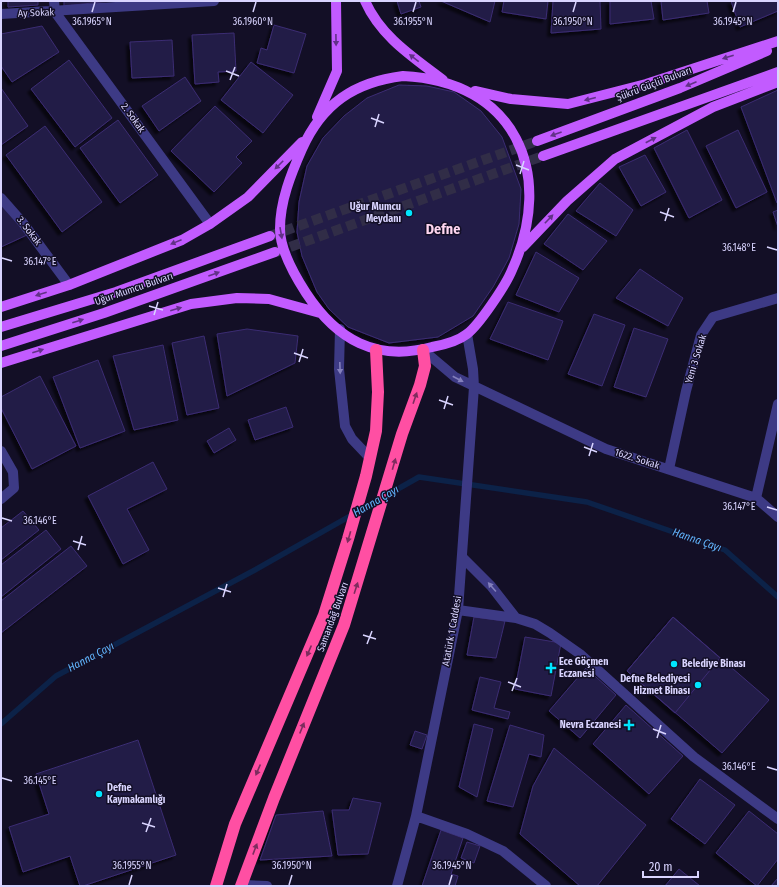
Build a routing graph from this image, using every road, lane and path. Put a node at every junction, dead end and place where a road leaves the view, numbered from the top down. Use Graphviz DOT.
graph roads {
  1 [pos="54,1"];
  2 [pos="214,1"];
  3 [pos="336,1"];
  4 [pos="365,1"];
  5 [pos="184,2"];
  6 [pos="55,12"];
  7 [pos="1,14"];
  8 [pos="778,41"];
  9 [pos="778,46"];
  10 [pos="778,72"];
  11 [pos="445,82"];
  12 [pos="778,82"];
  13 [pos="307,138"];
  14 [pos="537,141"];
  15 [pos="544,156"];
  16 [pos="1,198"];
  17 [pos="210,224"];
  18 [pos="270,236"];
  19 [pos="522,247"];
  20 [pos="275,252"];
  21 [pos="69,285"];
  22 [pos="778,298"];
  23 [pos="1,307"];
  24 [pos="320,313"];
  25 [pos="1,327"];
  26 [pos="340,329"];
  27 [pos="467,334"];
  28 [pos="1,346"];
  29 [pos="376,350"];
  30 [pos="423,350"];
  31 [pos="1,363"];
  32 [pos="474,387"];
  33 [pos="778,404"];
  34 [pos="1,451"];
  35 [pos="370,458"];
  36 [pos="669,469"];
  37 [pos="756,498"];
  38 [pos="1,499"];
  39 [pos="778,517"];
  40 [pos="462,557"];
  41 [pos="458,610"];
  42 [pos="516,618"];
  43 [pos="416,816"];
  44 [pos="778,819"];
  45 [pos="242,885"];
  46 [pos="216,886"];
  47 [pos="267,886"];
  48 [pos="397,886"];
  49 [pos="546,886"];
  1 -- 6 [label="street"];
  2 -- 5 [label="street, Ay Sokak"];
  3 -- 13 [label="main road, one-way"];
  11 -- 4 [label="main road, one-way"];
  5 -- 6 [label="street, Ay Sokak"];
  6 -- 7 [label="street, Ay Sokak"];
  6 -- 17 [label="street, 2. Sokak"];
  8 -- 11 [label="main road, one-way"];
  9 -- 14 [label="main road, Şükrü Güçlü Bulvarı, one-way"];
  10 -- 15 [label="main road"];
  11 -- 13 [label="main road"];
  11 -- 19 [label="main road"];
  19 -- 12 [label="main road, one-way"];
  13 -- 17 [label="main road, one-way"];
  13 -- 24 [label="main road, one-way"];
  16 -- 21 [label="street, 3. Sokak"];
  17 -- 21 [label="main road, one-way"];
  18 -- 25 [label="main road, Uğur Mumcu Bulvarı"];
  19 -- 27 [label="main road"];
  28 -- 20 [label="main road, Uğur Mumcu Bulvarı, one-way"];
  21 -- 23 [label="main road, one-way"];
  22 -- 36 [label="street, Yeni 3 Sokak"];
  24 -- 26 [label="main road"];
  31 -- 24 [label="main road, one-way"];
  26 -- 29 [label="main road"];
  26 -- 35 [label="street, one-way"];
  27 -- 30 [label="main road"];
  27 -- 32 [label="street"];
  29 -- 30 [label="main road"];
  29 -- 35 [label="highway, Samandağ Bulvarı"];
  30 -- 32 [label="street, one-way"];
  45 -- 30 [label="highway, Samandağ Bulvarı, one-way"];
  32 -- 36 [label="street, 1622. Sokak"];
  32 -- 40 [label="street, Atatürk 1 Caddesi"];
  33 -- 37 [label="street"];
  34 -- 38 [label="street"];
  35 -- 46 [label="highway, Samandağ Bulvarı, one-way"];
  36 -- 37 [label="street, 1622. Sokak"];
  37 -- 39 [label="street, 1622. Sokak"];
  40 -- 41 [label="street, Atatürk 1 Caddesi"];
  42 -- 40 [label="street, one-way"];
  41 -- 42 [label="street"];
  41 -- 43 [label="street, Atatürk 1 Caddesi"];
  42 -- 44 [label="street"];
  43 -- 48 [label="street, Atatürk 1 Caddesi"];
  43 -- 49 [label="street"];
  45 -- 47 [label="street"];
}
